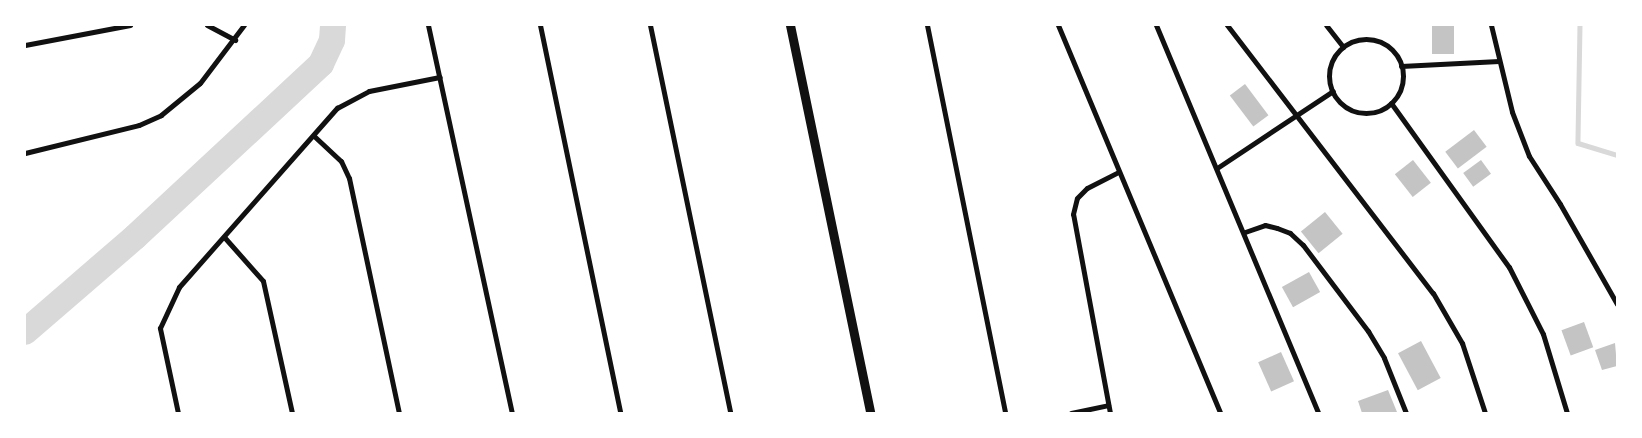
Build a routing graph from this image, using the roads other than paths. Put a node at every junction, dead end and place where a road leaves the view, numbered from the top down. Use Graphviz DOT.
graph roads {
  1 [pos="130,25"];
  2 [pos="207,25"];
  3 [pos="244,25"];
  4 [pos="428,25"];
  5 [pos="540,25"];
  6 [pos="650,25"];
  7 [pos="790,25"];
  8 [pos="927,25"];
  9 [pos="1058,25"];
  10 [pos="1156,25"];
  11 [pos="1227,25"];
  12 [pos="1326,25"];
  13 [pos="1491,25"];
  14 [pos="234,40"];
  15 [pos="25,45"];
  16 [pos="1343,47"];
  17 [pos="1499,61"];
  18 [pos="1401,66"];
  19 [pos="440,77"];
  20 [pos="1332,91"];
  21 [pos="1391,103"];
  22 [pos="1296,114"];
  23 [pos="314,136"];
  24 [pos="25,152"];
  25 [pos="1217,168"];
  26 [pos="1118,172"];
  27 [pos="1245,232"];
  28 [pos="225,238"];
  29 [pos="1617,304"];
  30 [pos="1108,405"];
  31 [pos="178,413"];
  32 [pos="292,413"];
  33 [pos="399,413"];
  34 [pos="512,413"];
  35 [pos="620,413"];
  36 [pos="730,413"];
  37 [pos="870,413"];
  38 [pos="1005,413"];
  39 [pos="1071,413"];
  40 [pos="1110,413"];
  41 [pos="1220,413"];
  42 [pos="1318,413"];
  43 [pos="1406,413"];
  44 [pos="1485,413"];
  45 [pos="1567,413"];
  1 -- 15 [label="street"];
  2 -- 14 [label="street"];
  3 -- 14 [label="street"];
  4 -- 19 [label="street"];
  5 -- 35 [label="street"];
  6 -- 36 [label="street"];
  7 -- 37 [label="street"];
  8 -- 38 [label="street"];
  9 -- 26 [label="street"];
  10 -- 25 [label="street"];
  11 -- 22 [label="street"];
  12 -- 16 [label="street"];
  13 -- 17 [label="street"];
  14 -- 24 [label="street"];
  16 -- 18 [label="street"];
  16 -- 20 [label="street"];
  17 -- 18 [label="street"];
  17 -- 29 [label="street"];
  18 -- 21 [label="street"];
  19 -- 23 [label="street"];
  19 -- 34 [label="street"];
  20 -- 21 [label="street"];
  20 -- 22 [label="street"];
  21 -- 45 [label="street"];
  22 -- 25 [label="street"];
  22 -- 44 [label="street"];
  23 -- 28 [label="street"];
  23 -- 33 [label="street"];
  25 -- 27 [label="street"];
  26 -- 30 [label="street"];
  26 -- 41 [label="street"];
  27 -- 42 [label="street"];
  27 -- 43 [label="street"];
  28 -- 31 [label="street"];
  28 -- 32 [label="street"];
  30 -- 39 [label="street"];
  30 -- 40 [label="street"];
}
